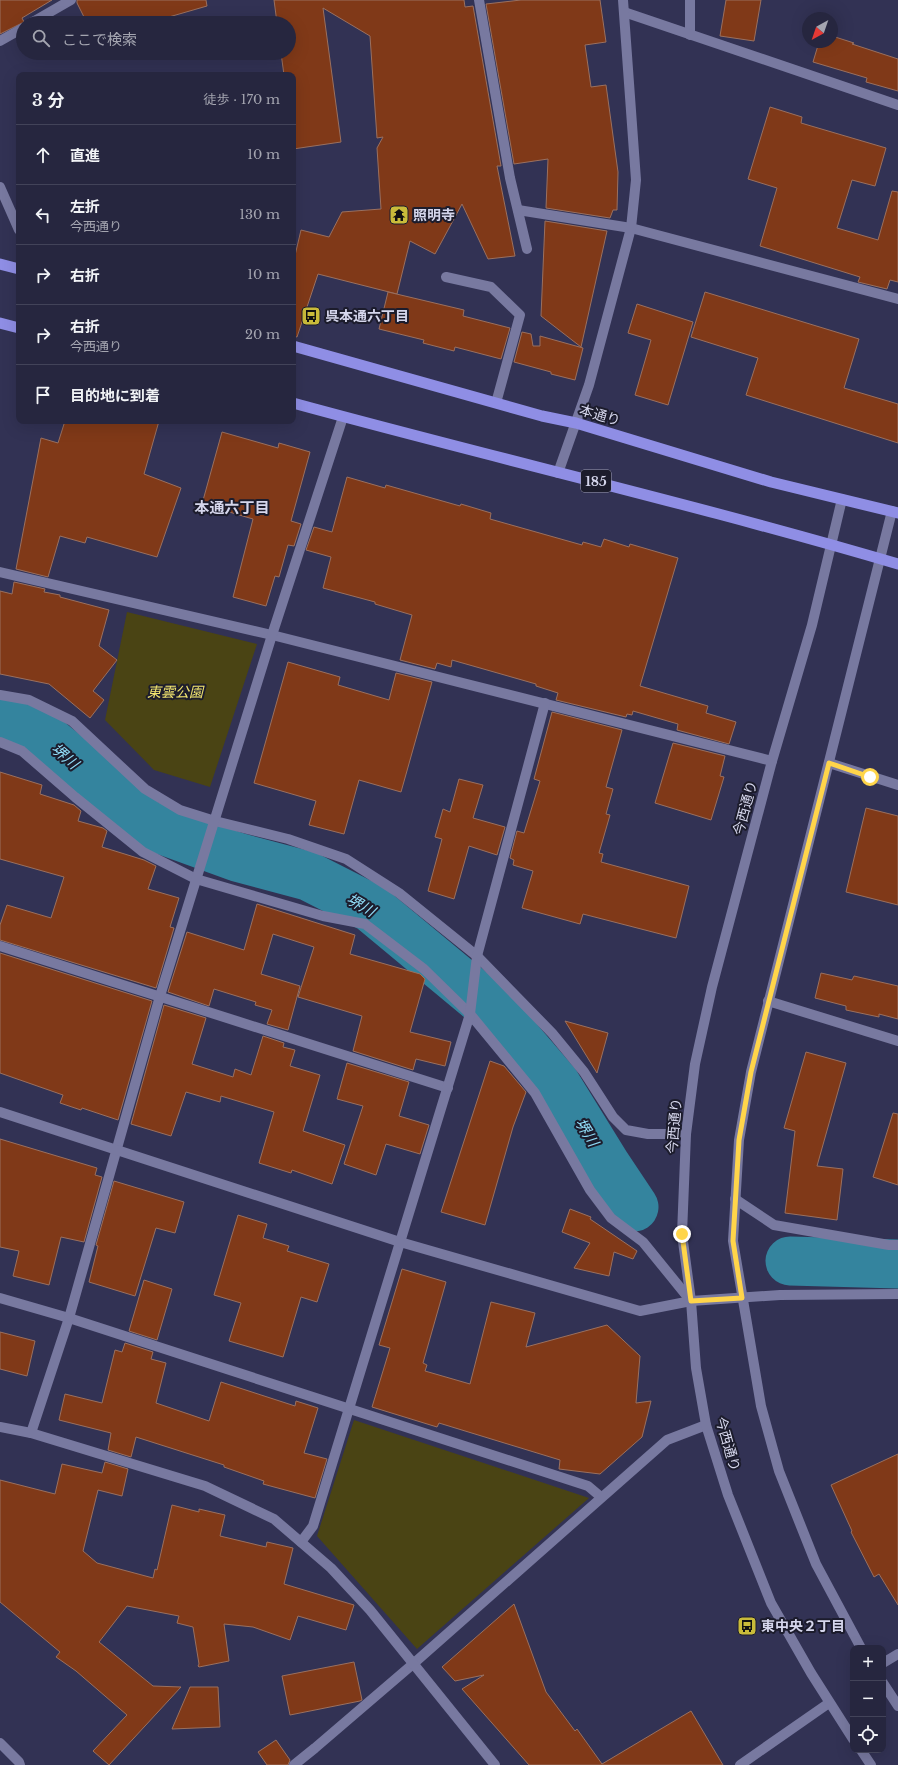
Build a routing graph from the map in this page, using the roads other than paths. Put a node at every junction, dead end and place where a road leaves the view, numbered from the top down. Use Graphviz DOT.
graph roads {
  1 [pos="71,0"];
  2 [pos="479,0"];
  3 [pos="623,0"];
  4 [pos="690,0"];
  5 [pos="624,12"];
  6 [pos="43,16"];
  7 [pos="16,32"];
  8 [pos="690,34"];
  9 [pos="0,41"];
  10 [pos="898,106"];
  11 [pos="0,188"];
  12 [pos="518,210"];
  13 [pos="16,223"];
  14 [pos="631,228"];
  15 [pos="528,249"];
  16 [pos="0,264"];
  17 [pos="16,268"];
  18 [pos="446,278"];
  19 [pos="898,299"];
  20 [pos="0,323"];
  21 [pos="16,327"];
  22 [pos="296,347"];
  23 [pos="496,403"];
  24 [pos="296,404"];
  25 [pos="343,417"];
  26 [pos="576,423"];
  27 [pos="558,473"];
  28 [pos="842,499"];
  29 [pos="895,512"];
  30 [pos="831,545"];
  31 [pos="881,559"];
  32 [pos="898,564"];
  33 [pos="0,572"];
  34 [pos="272,635"];
  35 [pos="0,695"];
  36 [pos="545,703"];
  37 [pos="0,742"];
  38 [pos="772,761"];
  39 [pos="829,763"];
  40 [pos="898,786"];
  41 [pos="215,821"];
  42 [pos="196,879"];
  43 [pos="0,946"];
  44 [pos="477,958"];
  45 [pos="160,996"];
  46 [pos="768,1001"];
  47 [pos="470,1014"];
  48 [pos="898,1041"];
  49 [pos="448,1088"];
  50 [pos="0,1112"];
  51 [pos="686,1134"];
  52 [pos="118,1149"];
  53 [pos="735,1199"];
  54 [pos="400,1242"];
  55 [pos="898,1245"];
  56 [pos="898,1294"];
  57 [pos="0,1298"];
  58 [pos="742,1298"];
  59 [pos="691,1301"];
  60 [pos="69,1318"];
  61 [pos="349,1409"];
  62 [pos="706,1425"];
  63 [pos="0,1427"];
  64 [pos="31,1434"];
  65 [pos="601,1497"];
  66 [pos="301,1542"];
  67 [pos="859,1645"];
  68 [pos="898,1654"];
  69 [pos="886,1661"];
  70 [pos="413,1664"];
  71 [pos="886,1688"];
  72 [pos="829,1704"];
  73 [pos="898,1706"];
  74 [pos="850,1735"];
  75 [pos="0,1743"];
  76 [pos="863,1753"];
  77 [pos="20,1765"];
  78 [pos="294,1765"];
  79 [pos="496,1765"];
  80 [pos="740,1765"];
  81 [pos="871,1765"];
  1 -- 6 [label="street"];
  2 -- 12 [label="street"];
  3 -- 5 [label="street"];
  4 -- 8 [label="street"];
  5 -- 8 [label="street"];
  5 -- 14 [label="street"];
  7 -- 9 [label="street"];
  8 -- 10 [label="street"];
  11 -- 13 [label="street"];
  12 -- 14 [label="street"];
  12 -- 15 [label="street"];
  14 -- 19 [label="street"];
  14 -- 26 [label="street"];
  16 -- 17 [label="highway"];
  18 -- 23 [label="street"];
  20 -- 21 [label="highway"];
  22 -- 23 [label="highway, 本通り"];
  23 -- 26 [label="highway, 本通り"];
  24 -- 25 [label="highway, 185"];
  25 -- 27 [label="highway, 185"];
  25 -- 34 [label="street"];
  26 -- 27 [label="street"];
  26 -- 28 [label="highway, 本通り"];
  27 -- 30 [label="highway, 185"];
  28 -- 29 [label="highway, 本通り"];
  28 -- 30 [label="street, 今西通り"];
  29 -- 31 [label="street"];
  30 -- 31 [label="highway, 185"];
  30 -- 38 [label="street, 今西通り"];
  31 -- 32 [label="highway, 185"];
  31 -- 39 [label="street"];
  33 -- 34 [label="street"];
  34 -- 36 [label="street"];
  34 -- 41 [label="street"];
  35 -- 41 [label="street"];
  36 -- 38 [label="street"];
  36 -- 44 [label="street"];
  37 -- 42 [label="street"];
  38 -- 51 [label="street, 今西通り"];
  39 -- 40 [label="street"];
  39 -- 46 [label="street"];
  41 -- 42 [label="street"];
  41 -- 44 [label="street"];
  42 -- 45 [label="street"];
  42 -- 47 [label="street"];
  43 -- 45 [label="street"];
  44 -- 47 [label="street"];
  44 -- 51 [label="street"];
  45 -- 49 [label="street"];
  45 -- 52 [label="street"];
  46 -- 48 [label="street"];
  46 -- 53 [label="street"];
  47 -- 49 [label="street"];
  47 -- 59 [label="street"];
  49 -- 54 [label="street"];
  50 -- 52 [label="street"];
  51 -- 59 [label="street, 今西通り"];
  52 -- 54 [label="street"];
  52 -- 60 [label="street"];
  53 -- 55 [label="street"];
  53 -- 58 [label="street"];
  54 -- 59 [label="street"];
  54 -- 61 [label="street"];
  56 -- 58 [label="street"];
  57 -- 60 [label="street"];
  58 -- 59 [label="street"];
  58 -- 67 [label="street"];
  59 -- 62 [label="street, 今西通り"];
  60 -- 61 [label="street"];
  60 -- 64 [label="street"];
  61 -- 65 [label="street"];
  61 -- 66 [label="street"];
  62 -- 65 [label="street"];
  62 -- 72 [label="street, 今西通り"];
  63 -- 64 [label="street"];
  64 -- 66 [label="street"];
  65 -- 70 [label="street"];
  66 -- 70 [label="street"];
  68 -- 69 [label="street"];
  70 -- 78 [label="street"];
  70 -- 79 [label="street"];
  71 -- 73 [label="street"];
  72 -- 74 [label="street, 今西通り"];
  72 -- 80 [label="street"];
  75 -- 77 [label="street"];
  76 -- 81 [label="street"];
}
